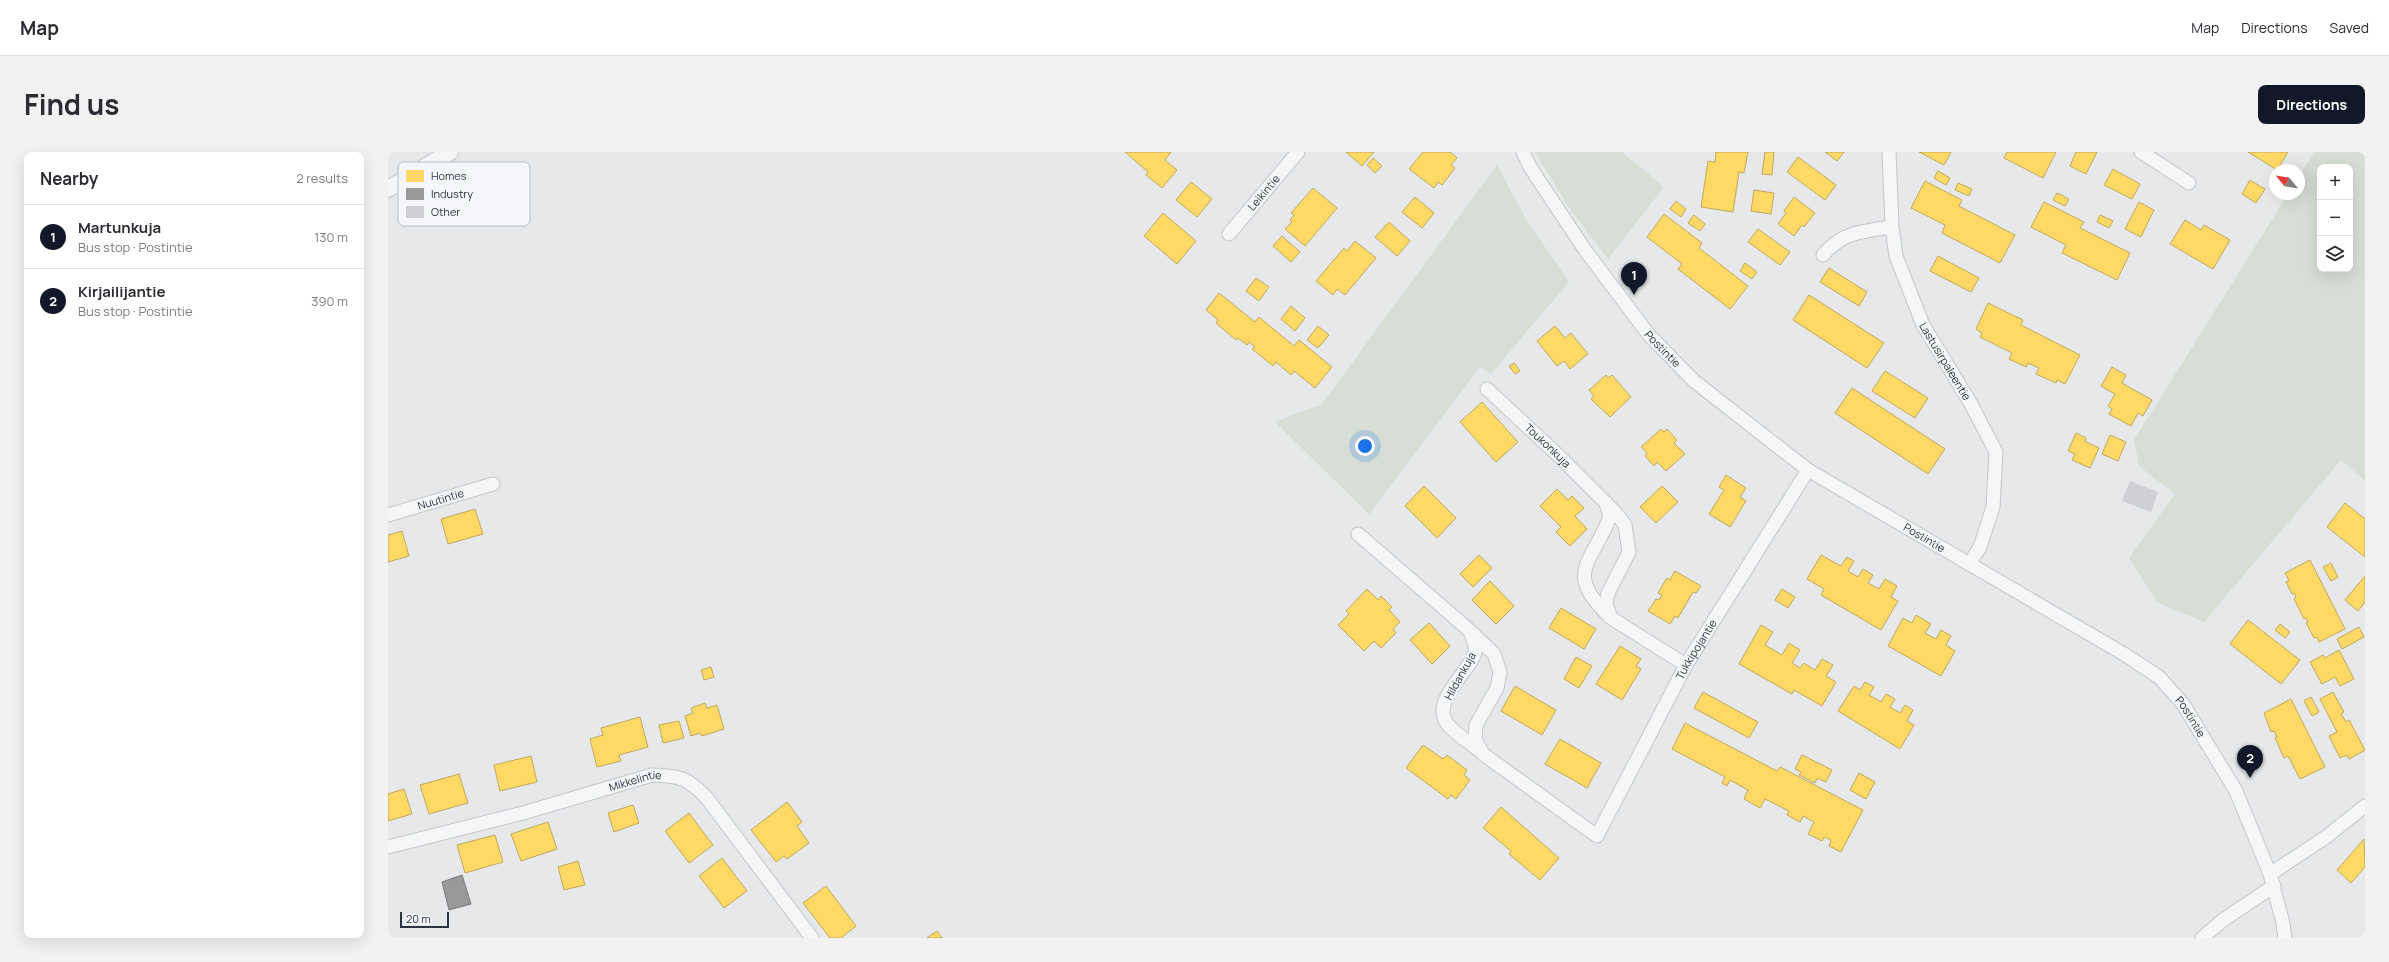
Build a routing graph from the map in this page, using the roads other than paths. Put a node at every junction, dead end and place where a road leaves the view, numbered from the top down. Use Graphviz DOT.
graph roads {
  1 [pos="450,152"];
  2 [pos="1298,152"];
  3 [pos="1523,152"];
  4 [pos="1889,152"];
  5 [pos="2141,152"];
  6 [pos="433,162"];
  7 [pos="398,183"];
  8 [pos="2189,183"];
  9 [pos="388,189"];
  10 [pos="1892,227"];
  11 [pos="1229,234"];
  12 [pos="1822,255"];
  13 [pos="1487,389"];
  14 [pos="1808,470"];
  15 [pos="493,484"];
  16 [pos="1606,503"];
  17 [pos="388,515"];
  18 [pos="1358,534"];
  19 [pos="1969,564"];
  20 [pos="1611,618"];
  21 [pos="1469,630"];
  22 [pos="1686,665"];
  23 [pos="1483,754"];
  24 [pos="2365,806"];
  25 [pos="1597,836"];
  26 [pos="388,847"];
  27 [pos="2270,874"];
  28 [pos="2274,886"];
  29 [pos="812,938"];
  30 [pos="2202,938"];
  31 [pos="2285,938"];
  1 -- 6 [label="street"];
  2 -- 11 [label="street, Leikintie"];
  3 -- 14 [label="street, Postintie"];
  4 -- 10 [label="street, Lastusirpaleentie"];
  5 -- 8 [label="street"];
  7 -- 9 [label="street"];
  10 -- 12 [label="street"];
  10 -- 19 [label="street, Lastusirpaleentie"];
  13 -- 16 [label="street, Toukonkuja"];
  14 -- 19 [label="street, Postintie"];
  14 -- 22 [label="street, Tukkipojantie"];
  15 -- 17 [label="street, Nuutintie"];
  16 -- 20 [label="street, Toukonkuja"];
  16 -- 20 [label="street"];
  18 -- 21 [label="street, Hildankuja"];
  19 -- 27 [label="street, Postintie"];
  20 -- 22 [label="street"];
  21 -- 23 [label="street, Hildankuja"];
  21 -- 23 [label="street, Hildankuja"];
  22 -- 25 [label="street, Tukkipojantie"];
  23 -- 25 [label="street, Hildankuja"];
  24 -- 27 [label="street"];
  26 -- 29 [label="street, Mikkelintie"];
  27 -- 28 [label="street, Postintie"];
  28 -- 30 [label="street"];
  28 -- 31 [label="street, Postintie"];
}
